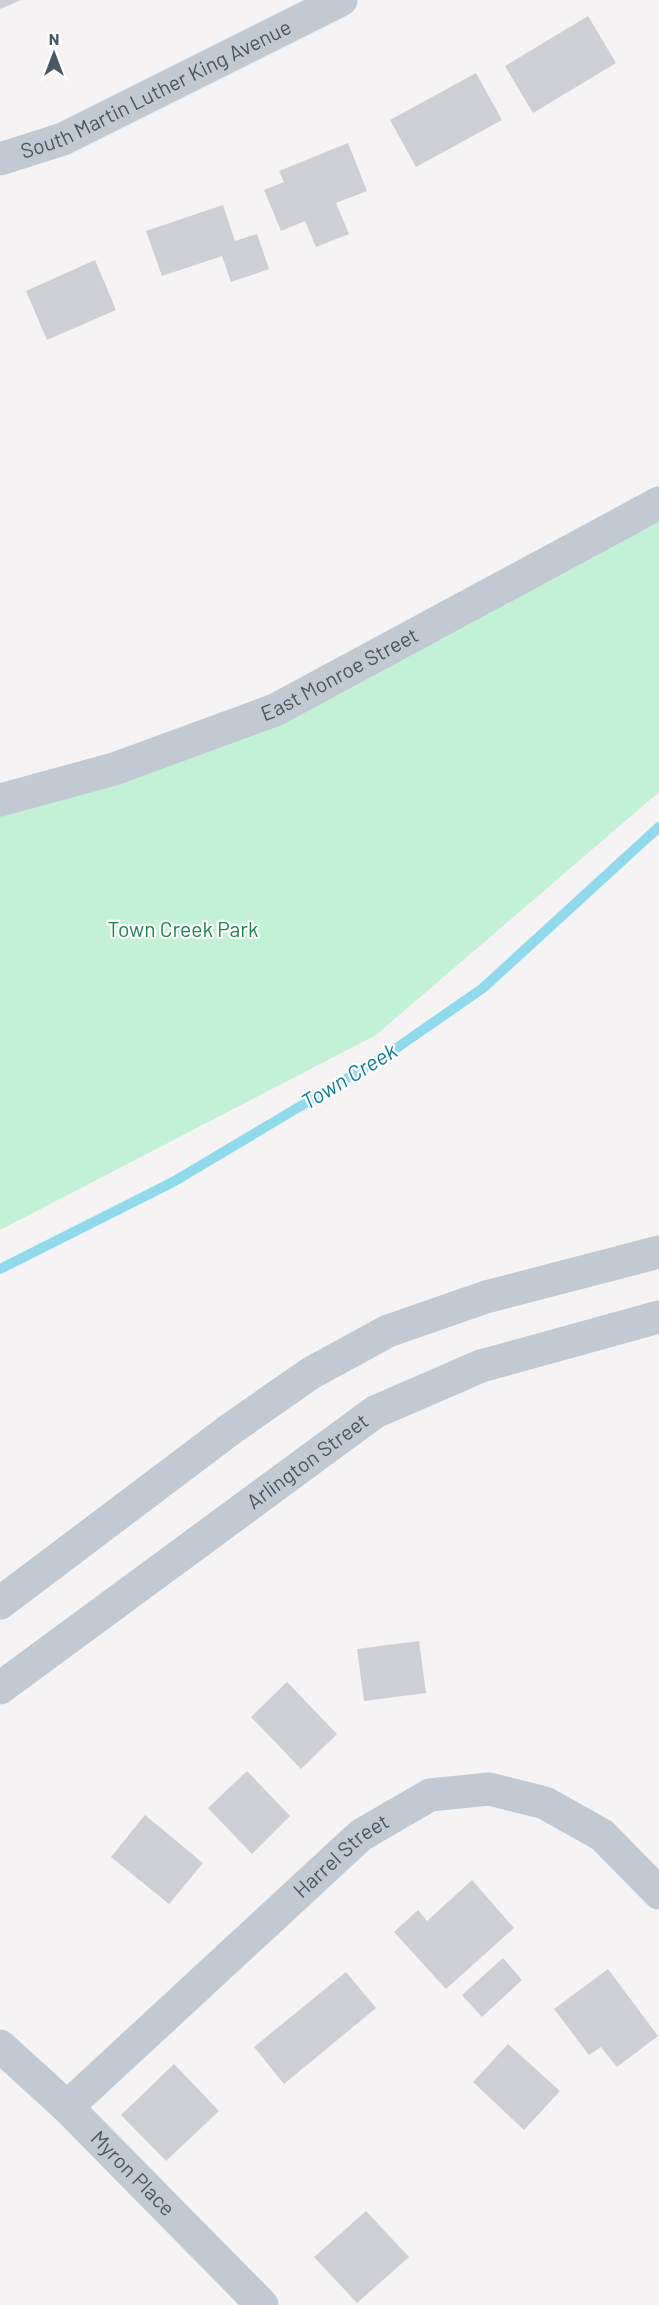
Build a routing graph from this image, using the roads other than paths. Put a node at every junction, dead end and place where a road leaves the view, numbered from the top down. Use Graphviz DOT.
graph roads {
  1 [pos="341,0"];
  2 [pos="0,159"];
  3 [pos="659,503"];
  4 [pos="0,800"];
  5 [pos="659,1252"];
  6 [pos="659,1317"];
  7 [pos="57,1561"];
  8 [pos="0,1604"];
  9 [pos="0,1617"];
  10 [pos="0,1689"];
  11 [pos="659,1893"];
  12 [pos="0,2046"];
  13 [pos="67,2107"];
  14 [pos="262,2305"];
  1 -- 2 [label="street, South Martin Luther King Avenue"];
  3 -- 4 [label="street, East Monroe Street"];
  5 -- 7 [label="street"];
  6 -- 10 [label="street, Arlington Street"];
  7 -- 8 [label="street"];
  7 -- 9 [label="street"];
  11 -- 13 [label="street, Harrel Street"];
  12 -- 13 [label="street, Myron Place"];
  13 -- 14 [label="street, Myron Place"];
}
